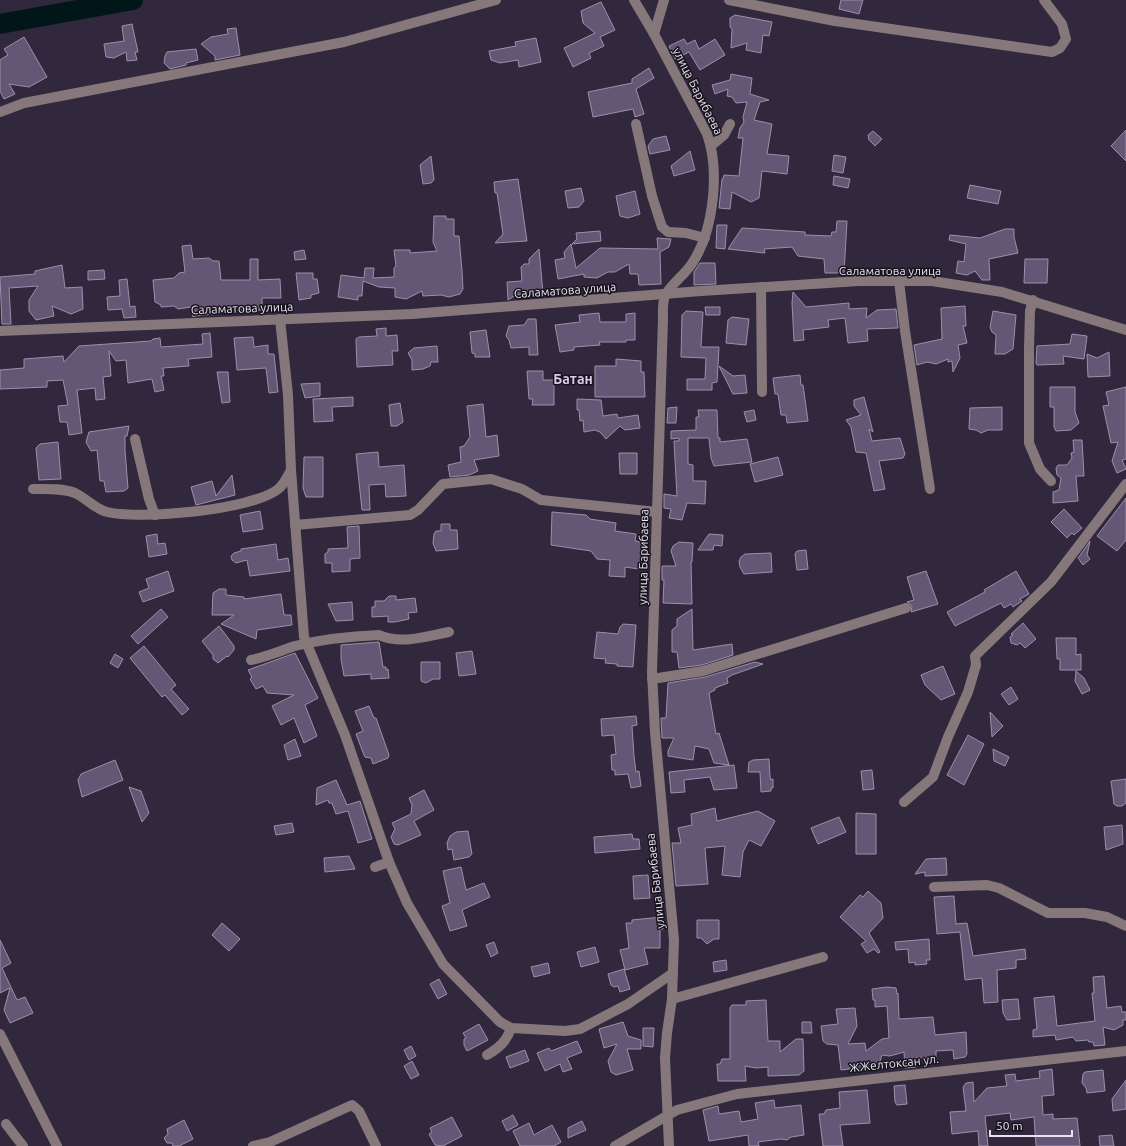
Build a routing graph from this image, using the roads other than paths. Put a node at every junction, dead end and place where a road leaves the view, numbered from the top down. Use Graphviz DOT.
graph roads {
  1 [pos="496,0"];
  2 [pos="634,0"];
  3 [pos="664,0"];
  4 [pos="729,0"];
  5 [pos="1044,0"];
  6 [pos="654,34"];
  7 [pos="0,112"];
  8 [pos="636,124"];
  9 [pos="730,124"];
  10 [pos="711,146"];
  11 [pos="705,238"];
  12 [pos="899,281"];
  13 [pos="761,287"];
  14 [pos="665,295"];
  15 [pos="1033,300"];
  16 [pos="280,319"];
  17 [pos="0,331"];
  18 [pos="1125,331"];
  19 [pos="762,392"];
  20 [pos="135,439"];
  21 [pos="291,470"];
  22 [pos="1051,481"];
  23 [pos="1126,484"];
  24 [pos="33,489"];
  25 [pos="930,489"];
  26 [pos="657,512"];
  27 [pos="155,515"];
  28 [pos="296,525"];
  29 [pos="906,608"];
  30 [pos="449,632"];
  31 [pos="307,645"];
  32 [pos="250,660"];
  33 [pos="652,679"];
  34 [pos="904,802"];
  35 [pos="389,862"];
  36 [pos="375,867"];
  37 [pos="934,887"];
  38 [pos="1126,926"];
  39 [pos="823,957"];
  40 [pos="673,973"];
  41 [pos="672,999"];
  42 [pos="511,1028"];
  43 [pos="0,1036"];
  44 [pos="1126,1051"];
  45 [pos="487,1055"];
  46 [pos="668,1114"];
  47 [pos="6,1124"];
  48 [pos="23,1146"];
  49 [pos="57,1146"];
  50 [pos="253,1146"];
  51 [pos="376,1146"];
  52 [pos="615,1146"];
  53 [pos="669,1146"];
  1 -- 7 [label="street"];
  2 -- 6 [label="street, улица Барибаева"];
  3 -- 6 [label="street"];
  4 -- 5 [label="street"];
  6 -- 10 [label="street, улица Барибаева"];
  8 -- 11 [label="street"];
  9 -- 10 [label="street"];
  10 -- 11 [label="street, улица Барибаева"];
  11 -- 14 [label="street, улица Барибаева"];
  12 -- 13 [label="street, Саламатова улица"];
  12 -- 15 [label="street, Саламатова улица"];
  12 -- 25 [label="street"];
  13 -- 14 [label="street, Саламатова улица"];
  13 -- 19 [label="street"];
  14 -- 16 [label="street, Саламатова улица"];
  14 -- 26 [label="street, улица Барибаева"];
  15 -- 18 [label="street, Саламатова улица"];
  15 -- 22 [label="street"];
  16 -- 17 [label="street, Саламатова улица"];
  16 -- 21 [label="street"];
  20 -- 27 [label="street"];
  21 -- 27 [label="street"];
  21 -- 28 [label="street"];
  23 -- 34 [label="street"];
  24 -- 27 [label="street"];
  26 -- 28 [label="street"];
  26 -- 33 [label="street, улица Барибаева"];
  28 -- 31 [label="street"];
  29 -- 33 [label="street"];
  30 -- 31 [label="street"];
  31 -- 32 [label="street"];
  31 -- 35 [label="street"];
  33 -- 40 [label="street, улица Барибаева"];
  35 -- 36 [label="street"];
  35 -- 42 [label="street"];
  37 -- 38 [label="street"];
  39 -- 41 [label="street"];
  40 -- 41 [label="street, улица Барибаева"];
  40 -- 42 [label="street"];
  41 -- 46 [label="street, улица Барибаева"];
  42 -- 45 [label="street"];
  43 -- 49 [label="street"];
  44 -- 46 [label="street, ЖЖелтоксан ул."];
  46 -- 52 [label="street, ЖЖелтоксан ул."];
  46 -- 53 [label="street, улица Барибаева"];
  47 -- 48 [label="street"];
  50 -- 51 [label="street"];
}
